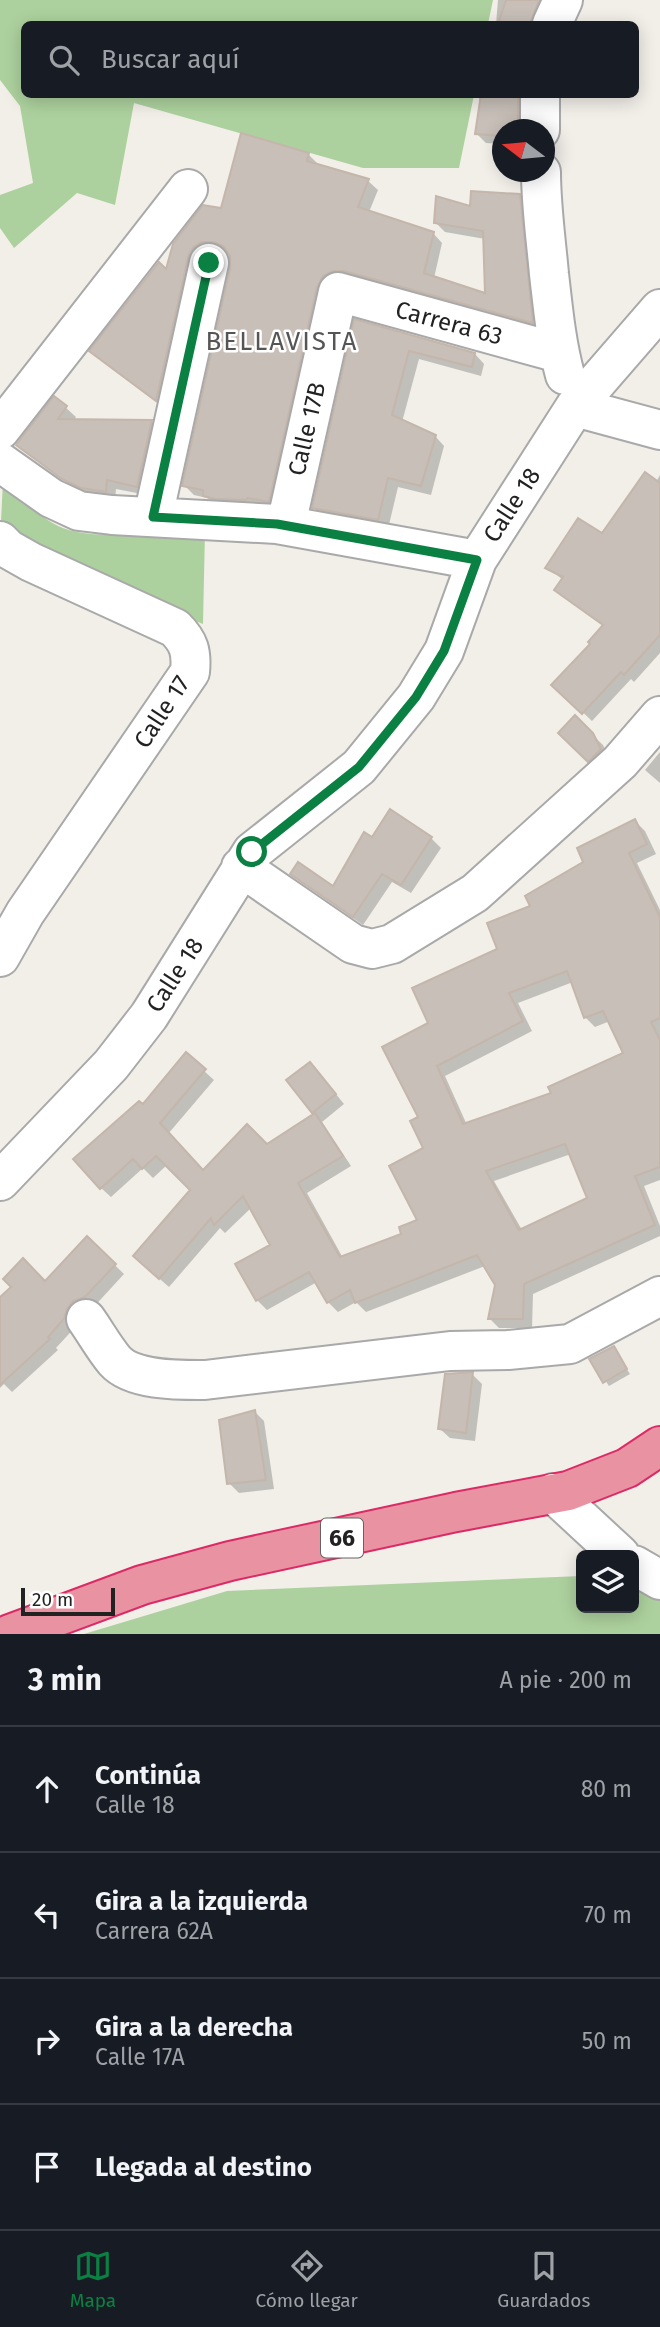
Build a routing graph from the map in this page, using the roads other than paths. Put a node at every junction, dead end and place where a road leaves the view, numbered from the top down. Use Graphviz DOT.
graph roads {
  1 [pos="563,0"];
  2 [pos="553,21"];
  3 [pos="540,98"];
  4 [pos="540,119"];
  5 [pos="541,182"];
  6 [pos="188,189"];
  7 [pos="209,263"];
  8 [pos="338,292"];
  9 [pos="660,309"];
  10 [pos="559,353"];
  11 [pos="575,407"];
  12 [pos="0,430"];
  13 [pos="660,430"];
  14 [pos="0,462"];
  15 [pos="153,517"];
  16 [pos="286,526"];
  17 [pos="0,541"];
  18 [pos="477,560"];
  19 [pos="660,716"];
  20 [pos="241,867"];
  21 [pos="0,957"];
  22 [pos="0,1181"];
  23 [pos="660,1296"];
  24 [pos="86,1319"];
  25 [pos="660,1446"];
  26 [pos="553,1493"];
  27 [pos="615,1550"];
  28 [pos="639,1568"];
  29 [pos="660,1580"];
  30 [pos="10,1634"];
  1 -- 2 [label="street"];
  3 -- 4 [label="street"];
  5 -- 10 [label="street"];
  6 -- 12 [label="street"];
  7 -- 15 [label="street"];
  8 -- 10 [label="street, Carrera 63"];
  8 -- 16 [label="street, Calle 17B"];
  9 -- 11 [label="street, Calle 18"];
  10 -- 11 [label="street"];
  11 -- 13 [label="street"];
  11 -- 18 [label="street, Calle 18"];
  14 -- 15 [label="street"];
  15 -- 16 [label="street"];
  16 -- 18 [label="street"];
  17 -- 21 [label="street, Calle 17"];
  18 -- 20 [label="street, Calle 18"];
  19 -- 20 [label="street"];
  20 -- 22 [label="street, Calle 18"];
  23 -- 24 [label="street"];
  25 -- 26 [label="highway, 66"];
  26 -- 27 [label="street"];
  26 -- 30 [label="highway, 66"];
  28 -- 29 [label="street"];
}
